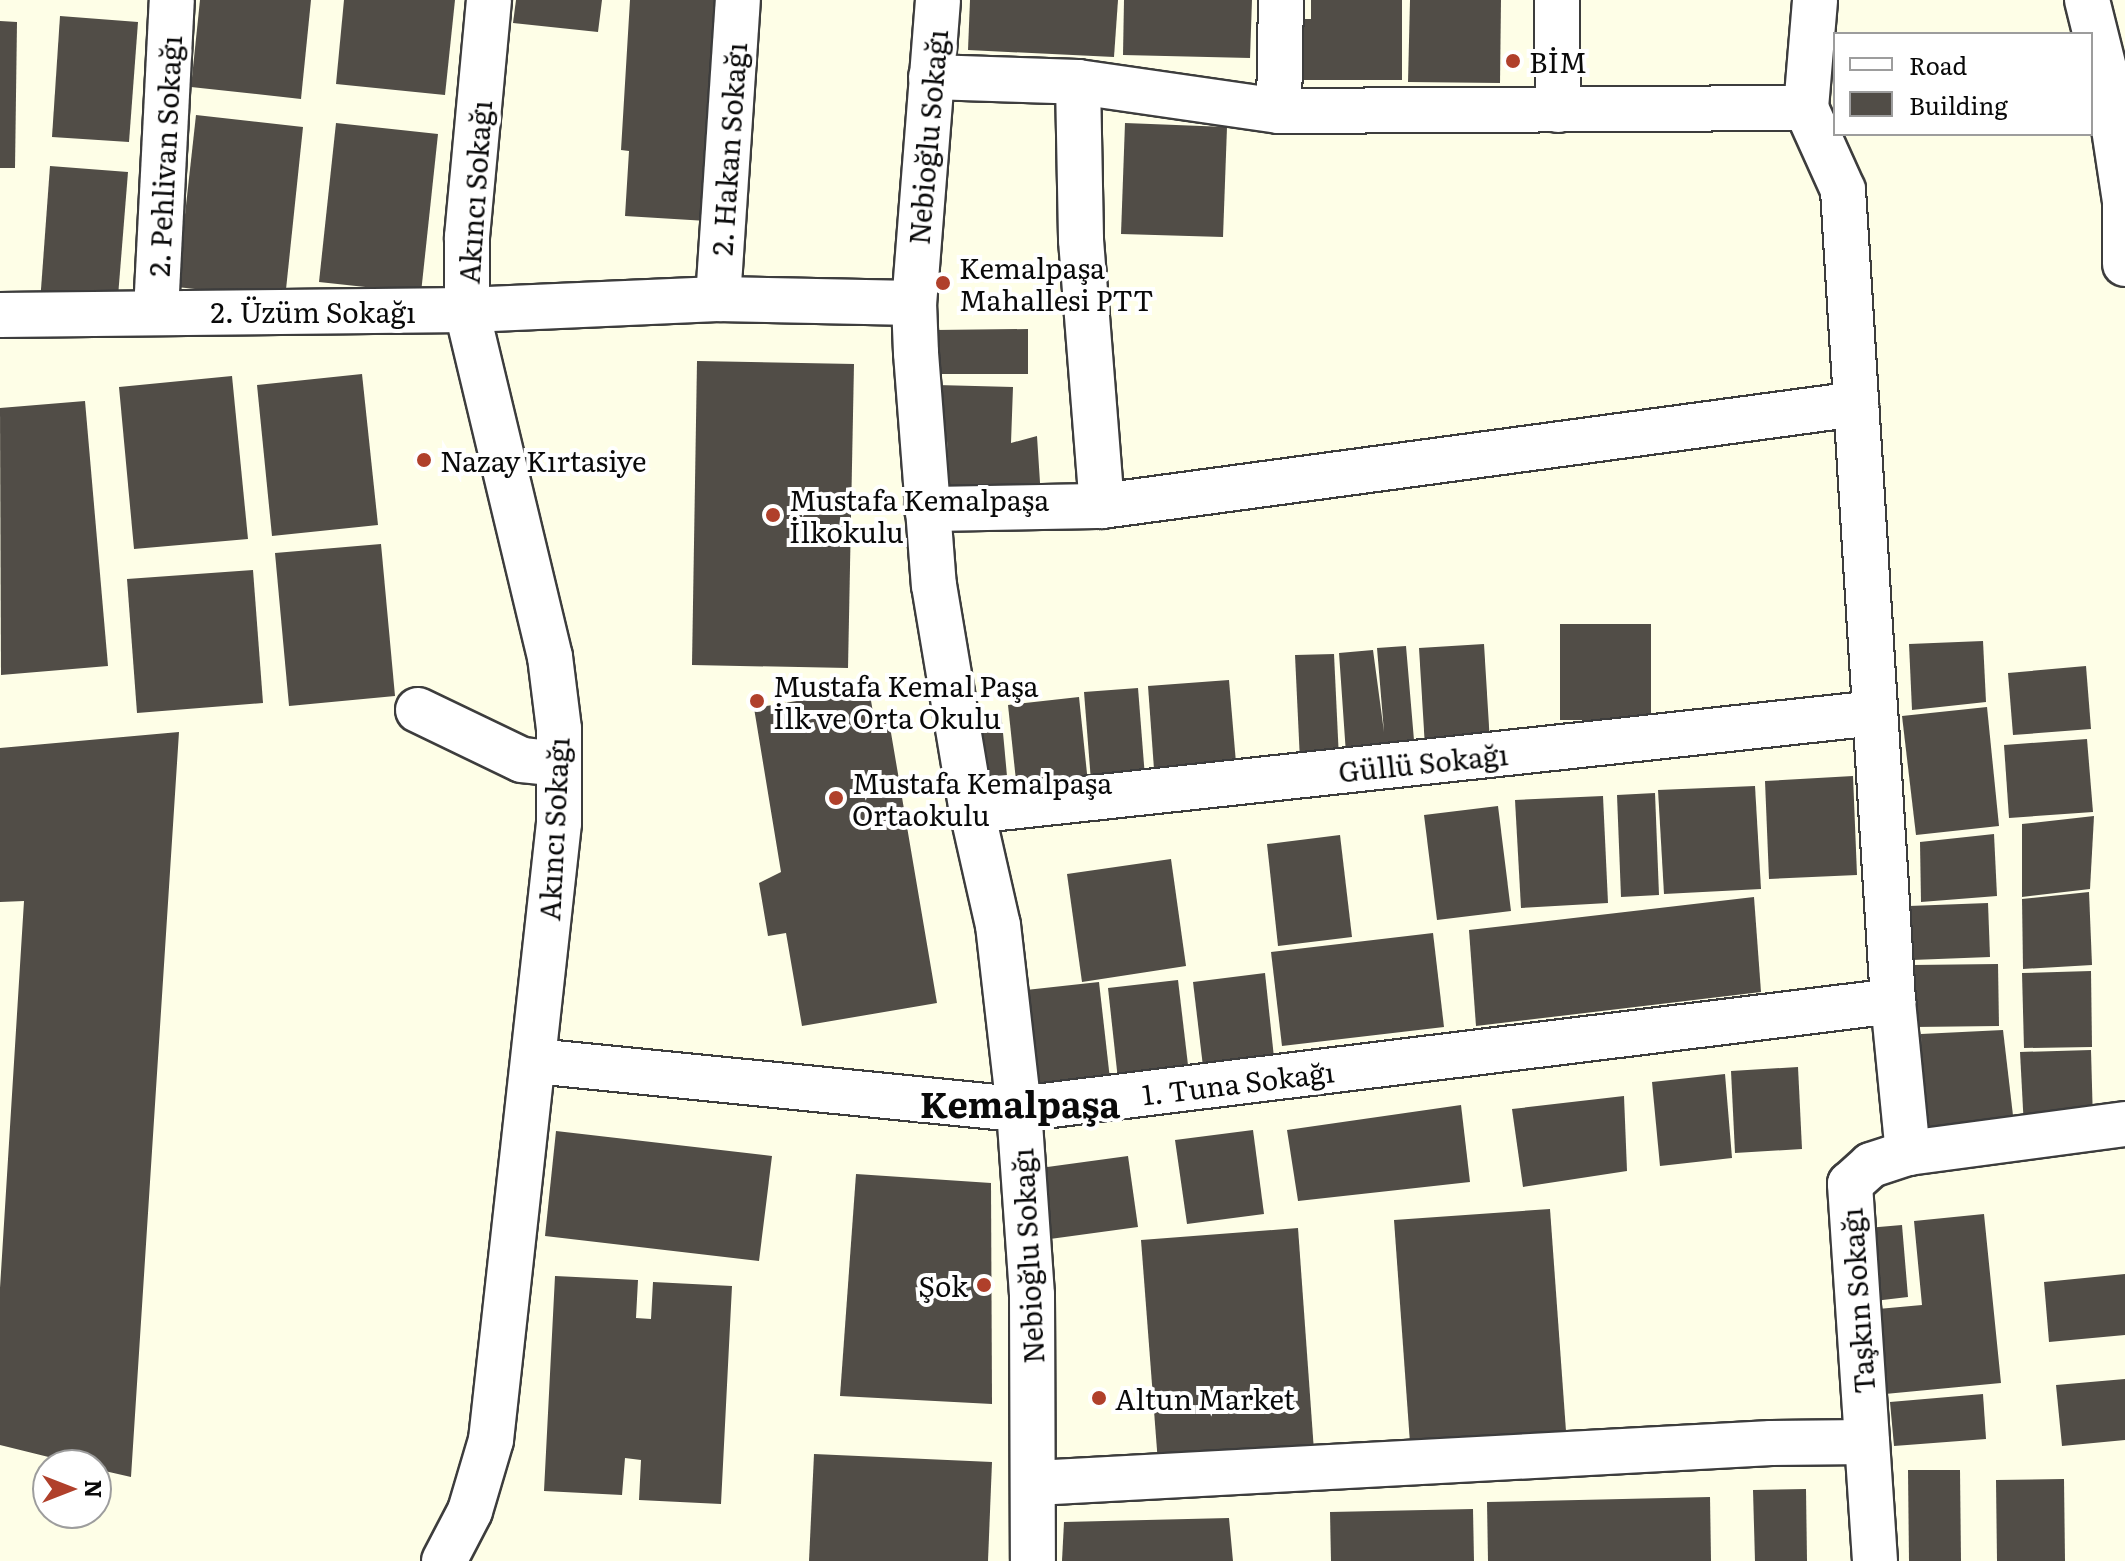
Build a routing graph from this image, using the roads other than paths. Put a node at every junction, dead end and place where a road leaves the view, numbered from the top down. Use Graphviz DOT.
graph roads {
  1 [pos="172,0"];
  2 [pos="489,0"];
  3 [pos="738,0"];
  4 [pos="938,0"];
  5 [pos="1281,0"];
  6 [pos="1557,0"];
  7 [pos="1815,0"];
  8 [pos="2087,0"];
  9 [pos="931,77"];
  10 [pos="1078,82"];
  11 [pos="1806,108"];
  12 [pos="1558,110"];
  13 [pos="1279,111"];
  14 [pos="2125,264"];
  15 [pos="718,299"];
  16 [pos="914,303"];
  17 [pos="467,310"];
  18 [pos="156,312"];
  19 [pos="0,315"];
  20 [pos="1856,404"];
  21 [pos="1102,506"];
  22 [pos="927,509"];
  23 [pos="418,710"];
  24 [pos="1875,713"];
  25 [pos="559,764"];
  26 [pos="972,811"];
  27 [pos="1893,1001"];
  28 [pos="535,1061"];
  29 [pos="1019,1109"];
  30 [pos="2125,1124"];
  31 [pos="1908,1153"];
  32 [pos="1867,1442"];
  33 [pos="1035,1483"];
  34 [pos="444,1561"];
  35 [pos="1033,1561"];
  36 [pos="1875,1561"];
  1 -- 18 [label="street, 2. Pehlivan Sokağı"];
  2 -- 17 [label="street, Akıncı Sokağı"];
  3 -- 15 [label="street, 2. Hakan Sokağı"];
  4 -- 9 [label="street, Nebioğlu Sokağı"];
  5 -- 13 [label="street"];
  6 -- 12 [label="street"];
  7 -- 11 [label="street"];
  8 -- 14 [label="street"];
  9 -- 10 [label="street"];
  9 -- 16 [label="street, Nebioğlu Sokağı"];
  10 -- 13 [label="street"];
  10 -- 21 [label="street"];
  11 -- 12 [label="street"];
  11 -- 20 [label="street"];
  12 -- 13 [label="street"];
  15 -- 16 [label="street, 2. Üzüm Sokağı"];
  15 -- 17 [label="street, 2. Üzüm Sokağı"];
  16 -- 22 [label="street, Nebioğlu Sokağı"];
  17 -- 18 [label="street, 2. Üzüm Sokağı"];
  17 -- 25 [label="street, Akıncı Sokağı"];
  18 -- 19 [label="street, 2. Üzüm Sokağı"];
  20 -- 21 [label="street"];
  20 -- 24 [label="street"];
  21 -- 22 [label="street"];
  22 -- 26 [label="street, Nebioğlu Sokağı"];
  23 -- 25 [label="street"];
  24 -- 26 [label="street, Güllü Sokağı"];
  24 -- 27 [label="street"];
  25 -- 28 [label="street, Akıncı Sokağı"];
  26 -- 29 [label="street, Nebioğlu Sokağı"];
  27 -- 29 [label="street, 1. Tuna Sokağı"];
  27 -- 31 [label="street"];
  28 -- 29 [label="street, 1. Tuna Sokağı"];
  28 -- 34 [label="street, Akıncı Sokağı"];
  29 -- 33 [label="street, Nebioğlu Sokağı"];
  30 -- 31 [label="street, Taşkın Sokağı"];
  31 -- 32 [label="street, Taşkın Sokağı"];
  32 -- 33 [label="street"];
  32 -- 36 [label="street, Taşkın Sokağı"];
  33 -- 35 [label="street, Nebioğlu Sokağı"];
}
